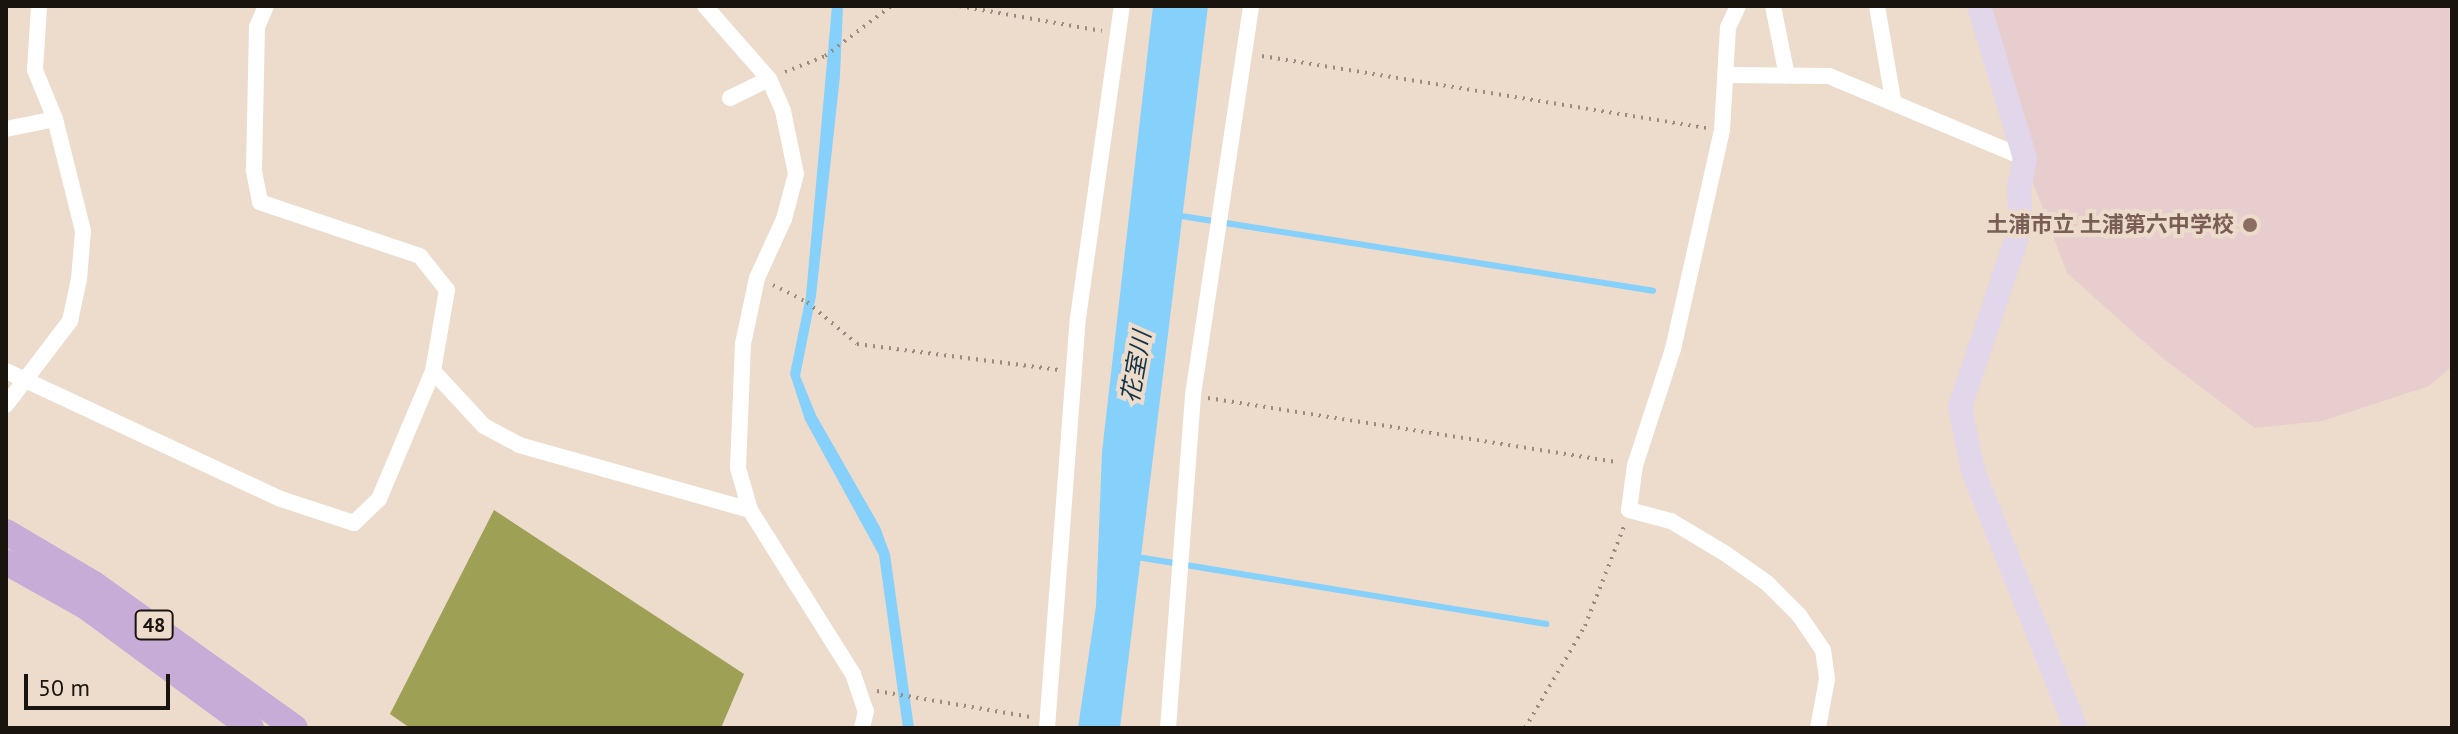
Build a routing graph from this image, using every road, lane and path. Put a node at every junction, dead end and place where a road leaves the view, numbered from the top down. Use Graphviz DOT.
graph roads {
  1 [pos="39,6"];
  2 [pos="266,6"];
  3 [pos="705,6"];
  4 [pos="891,6"];
  5 [pos="959,6"];
  6 [pos="1122,6"];
  7 [pos="1251,6"];
  8 [pos="1738,6"];
  9 [pos="1773,6"];
  10 [pos="1877,6"];
  11 [pos="1979,6"];
  12 [pos="1120,34"];
  13 [pos="1247,54"];
  14 [pos="1726,75"];
  15 [pos="1787,76"];
  16 [pos="769,79"];
  17 [pos="730,98"];
  18 [pos="1893,100"];
  19 [pos="55,119"];
  20 [pos="6,129"];
  21 [pos="1722,130"];
  22 [pos="2025,158"];
  23 [pos="757,278"];
  24 [pos="6,371"];
  25 [pos="433,371"];
  26 [pos="1074,371"];
  27 [pos="28,383"];
  28 [pos="1193,395"];
  29 [pos="6,405"];
  30 [pos="1635,465"];
  31 [pos="750,510"];
  32 [pos="1629,510"];
  33 [pos="6,532"];
  34 [pos="6,562"];
  35 [pos="858,688"];
  36 [pos="1047,724"];
  37 [pos="251,728"];
  38 [pos="295,728"];
  39 [pos="862,728"];
  40 [pos="1168,728"];
  41 [pos="1525,728"];
  42 [pos="1818,728"];
  43 [pos="2076,728"];
  1 -- 19 [label="street"];
  2 -- 25 [label="street"];
  3 -- 16 [label="street"];
  4 -- 16 [label="path"];
  5 -- 12 [label="path"];
  6 -- 12 [label="street"];
  7 -- 13 [label="street"];
  8 -- 14 [label="street"];
  9 -- 15 [label="street"];
  10 -- 18 [label="street"];
  11 -- 22 [label="street"];
  12 -- 26 [label="street"];
  13 -- 21 [label="path"];
  13 -- 28 [label="street"];
  14 -- 15 [label="street"];
  14 -- 21 [label="street"];
  15 -- 18 [label="street"];
  16 -- 17 [label="street"];
  16 -- 23 [label="street"];
  18 -- 22 [label="street"];
  19 -- 20 [label="street"];
  19 -- 27 [label="street"];
  21 -- 30 [label="street"];
  22 -- 43 [label="street"];
  23 -- 26 [label="path"];
  23 -- 31 [label="street"];
  24 -- 27 [label="street"];
  25 -- 27 [label="street"];
  25 -- 31 [label="street"];
  26 -- 36 [label="street"];
  27 -- 29 [label="street"];
  28 -- 30 [label="path"];
  28 -- 40 [label="street"];
  30 -- 32 [label="street"];
  31 -- 35 [label="street"];
  32 -- 41 [label="path"];
  32 -- 42 [label="street"];
  33 -- 38 [label="main road, 48"];
  34 -- 37 [label="main road, 48"];
  35 -- 36 [label="path"];
  35 -- 39 [label="street"];
}
